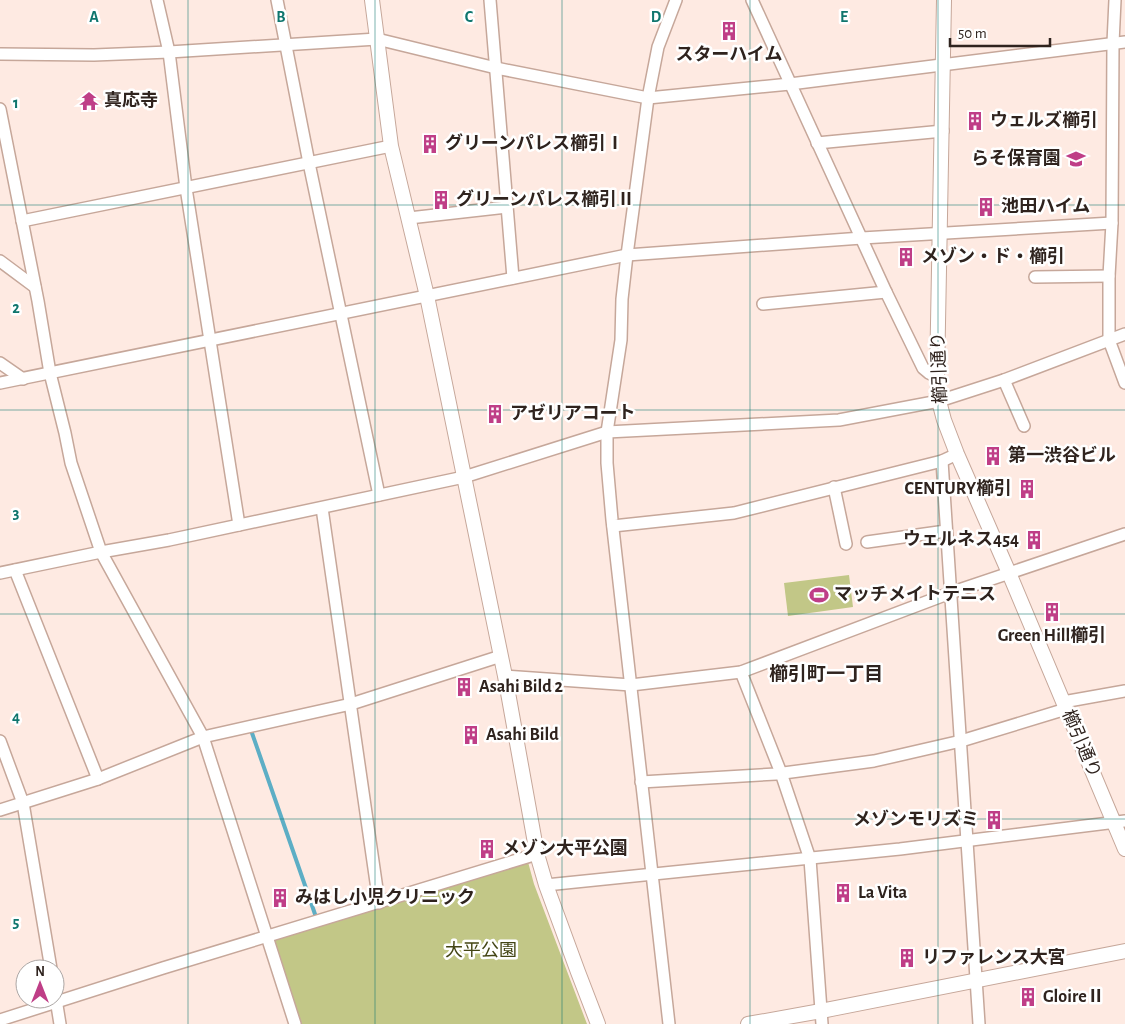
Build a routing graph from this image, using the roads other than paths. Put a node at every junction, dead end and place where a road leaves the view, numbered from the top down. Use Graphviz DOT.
graph roads {
  1 [pos="157,0"];
  2 [pos="277,0"];
  3 [pos="372,0"];
  4 [pos="490,0"];
  5 [pos="676,0"];
  6 [pos="752,0"];
  7 [pos="944,0"];
  8 [pos="1115,0"];
  9 [pos="377,38"];
  10 [pos="1119,42"];
  11 [pos="286,44"];
  12 [pos="169,52"];
  13 [pos="0,54"];
  14 [pos="944,65"];
  15 [pos="496,68"];
  16 [pos="790,84"];
  17 [pos="648,98"];
  18 [pos="0,109"];
  19 [pos="943,131"];
  20 [pos="817,142"];
  21 [pos="391,146"];
  22 [pos="309,163"];
  23 [pos="186,188"];
  24 [pos="507,207"];
  25 [pos="409,218"];
  26 [pos="22,221"];
  27 [pos="1112,224"];
  28 [pos="940,234"];
  29 [pos="862,238"];
  30 [pos="627,255"];
  31 [pos="0,262"];
  32 [pos="1109,276"];
  33 [pos="1035,277"];
  34 [pos="513,278"];
  35 [pos="35,287"];
  36 [pos="886,292"];
  37 [pos="427,296"];
  38 [pos="763,304"];
  39 [pos="340,314"];
  40 [pos="1125,334"];
  41 [pos="209,340"];
  42 [pos="1109,340"];
  43 [pos="0,363"];
  44 [pos="50,373"];
  45 [pos="937,377"];
  46 [pos="23,379"];
  47 [pos="1004,380"];
  48 [pos="0,383"];
  49 [pos="1125,383"];
  50 [pos="939,401"];
  51 [pos="1024,426"];
  52 [pos="607,432"];
  53 [pos="957,454"];
  54 [pos="942,461"];
  55 [pos="464,477"];
  56 [pos="834,487"];
  57 [pos="379,495"];
  58 [pos="322,508"];
  59 [pos="239,525"];
  60 [pos="613,526"];
  61 [pos="946,531"];
  62 [pos="1125,534"];
  63 [pos="867,542"];
  64 [pos="846,544"];
  65 [pos="101,552"];
  66 [pos="15,570"];
  67 [pos="0,573"];
  68 [pos="1010,573"];
  69 [pos="950,593"];
  70 [pos="501,656"];
  71 [pos="742,672"];
  72 [pos="505,676"];
  73 [pos="631,686"];
  74 [pos="1125,691"];
  75 [pos="351,704"];
  76 [pos="1065,706"];
  77 [pos="203,738"];
  78 [pos="0,741"];
  79 [pos="961,741"];
  80 [pos="781,773"];
  81 [pos="98,779"];
  82 [pos="641,782"];
  83 [pos="23,803"];
  84 [pos="0,810"];
  85 [pos="1120,822"];
  86 [pos="967,841"];
  87 [pos="1125,849"];
  88 [pos="537,854"];
  89 [pos="810,859"];
  90 [pos="652,875"];
  91 [pos="546,885"];
  92 [pos="379,903"];
  93 [pos="268,937"];
  94 [pos="1125,951"];
  95 [pos="49,959"];
  96 [pos="976,980"];
  97 [pos="65,994"];
  98 [pos="27,1009"];
  99 [pos="58,1009"];
  100 [pos="822,1017"];
  101 [pos="0,1020"];
  102 [pos="60,1024"];
  103 [pos="295,1024"];
  104 [pos="598,1024"];
  105 [pos="669,1024"];
  106 [pos="748,1024"];
  107 [pos="979,1024"];
  1 -- 12 [label="street"];
  2 -- 11 [label="street"];
  3 -- 9 [label="street"];
  4 -- 15 [label="street"];
  5 -- 17 [label="street"];
  6 -- 16 [label="street"];
  7 -- 14 [label="street, 櫛引通り"];
  8 -- 10 [label="street"];
  9 -- 11 [label="street"];
  9 -- 15 [label="street"];
  9 -- 21 [label="street"];
  10 -- 14 [label="street"];
  10 -- 27 [label="street"];
  11 -- 12 [label="street"];
  11 -- 22 [label="street"];
  12 -- 13 [label="street"];
  12 -- 23 [label="street"];
  14 -- 16 [label="street"];
  14 -- 19 [label="street, 櫛引通り"];
  15 -- 17 [label="street"];
  15 -- 24 [label="street"];
  16 -- 17 [label="street"];
  16 -- 20 [label="street"];
  17 -- 30 [label="street"];
  18 -- 26 [label="street"];
  19 -- 20 [label="street"];
  19 -- 28 [label="street, 櫛引通り"];
  20 -- 29 [label="street"];
  21 -- 22 [label="street"];
  21 -- 25 [label="street"];
  22 -- 23 [label="street"];
  22 -- 39 [label="street"];
  23 -- 26 [label="street"];
  23 -- 41 [label="street"];
  24 -- 25 [label="street"];
  24 -- 34 [label="street"];
  25 -- 37 [label="street"];
  26 -- 35 [label="street"];
  27 -- 28 [label="street"];
  27 -- 32 [label="street"];
  28 -- 29 [label="street"];
  28 -- 45 [label="street, 櫛引通り"];
  29 -- 30 [label="street"];
  29 -- 36 [label="street"];
  30 -- 34 [label="street"];
  30 -- 52 [label="street"];
  31 -- 35 [label="street"];
  32 -- 33 [label="street"];
  32 -- 42 [label="street"];
  34 -- 37 [label="street"];
  35 -- 44 [label="street"];
  36 -- 38 [label="street"];
  36 -- 45 [label="street"];
  37 -- 39 [label="street"];
  37 -- 55 [label="street"];
  39 -- 41 [label="street"];
  39 -- 57 [label="street"];
  40 -- 42 [label="street"];
  41 -- 44 [label="street"];
  41 -- 59 [label="street"];
  42 -- 47 [label="street"];
  42 -- 49 [label="street"];
  43 -- 46 [label="street"];
  44 -- 46 [label="street"];
  44 -- 65 [label="street"];
  45 -- 50 [label="street, 櫛引通り"];
  46 -- 48 [label="street"];
  47 -- 50 [label="street"];
  47 -- 51 [label="street"];
  50 -- 52 [label="street"];
  50 -- 53 [label="street, 櫛引通り"];
  52 -- 55 [label="street"];
  52 -- 60 [label="street"];
  53 -- 54 [label="street"];
  53 -- 68 [label="street, 櫛引通り"];
  54 -- 56 [label="street"];
  54 -- 61 [label="street"];
  55 -- 57 [label="street"];
  55 -- 70 [label="street"];
  56 -- 60 [label="street"];
  56 -- 64 [label="street"];
  57 -- 58 [label="street"];
  58 -- 59 [label="street"];
  58 -- 75 [label="street"];
  59 -- 65 [label="street"];
  60 -- 73 [label="street"];
  61 -- 63 [label="street"];
  61 -- 69 [label="street"];
  62 -- 68 [label="street"];
  65 -- 66 [label="street"];
  65 -- 77 [label="street"];
  66 -- 67 [label="street"];
  66 -- 81 [label="street"];
  68 -- 69 [label="street"];
  68 -- 76 [label="street, 櫛引通り"];
  69 -- 71 [label="street"];
  69 -- 79 [label="street"];
  70 -- 72 [label="street"];
  70 -- 75 [label="street"];
  71 -- 73 [label="street"];
  71 -- 80 [label="street"];
  72 -- 73 [label="street"];
  72 -- 88 [label="street"];
  73 -- 82 [label="street"];
  74 -- 76 [label="street"];
  75 -- 77 [label="street"];
  75 -- 92 [label="street"];
  76 -- 79 [label="street"];
  76 -- 85 [label="street, 櫛引通り"];
  77 -- 81 [label="street"];
  77 -- 93 [label="street"];
  78 -- 83 [label="street"];
  79 -- 80 [label="street"];
  79 -- 86 [label="street"];
  80 -- 82 [label="street"];
  80 -- 89 [label="street"];
  81 -- 83 [label="street"];
  82 -- 90 [label="street"];
  83 -- 84 [label="street"];
  83 -- 95 [label="street"];
  85 -- 86 [label="street"];
  85 -- 87 [label="street, 櫛引通り"];
  86 -- 89 [label="street"];
  86 -- 96 [label="street"];
  88 -- 91 [label="street"];
  88 -- 92 [label="street"];
  89 -- 90 [label="street"];
  89 -- 100 [label="street"];
  90 -- 91 [label="street"];
  90 -- 105 [label="street"];
  91 -- 104 [label="street"];
  92 -- 93 [label="street"];
  93 -- 97 [label="street"];
  93 -- 103 [label="street"];
  94 -- 96 [label="street"];
  96 -- 100 [label="street"];
  96 -- 107 [label="street"];
  98 -- 101 [label="street"];
  99 -- 102 [label="street"];
  100 -- 106 [label="street"];
}
